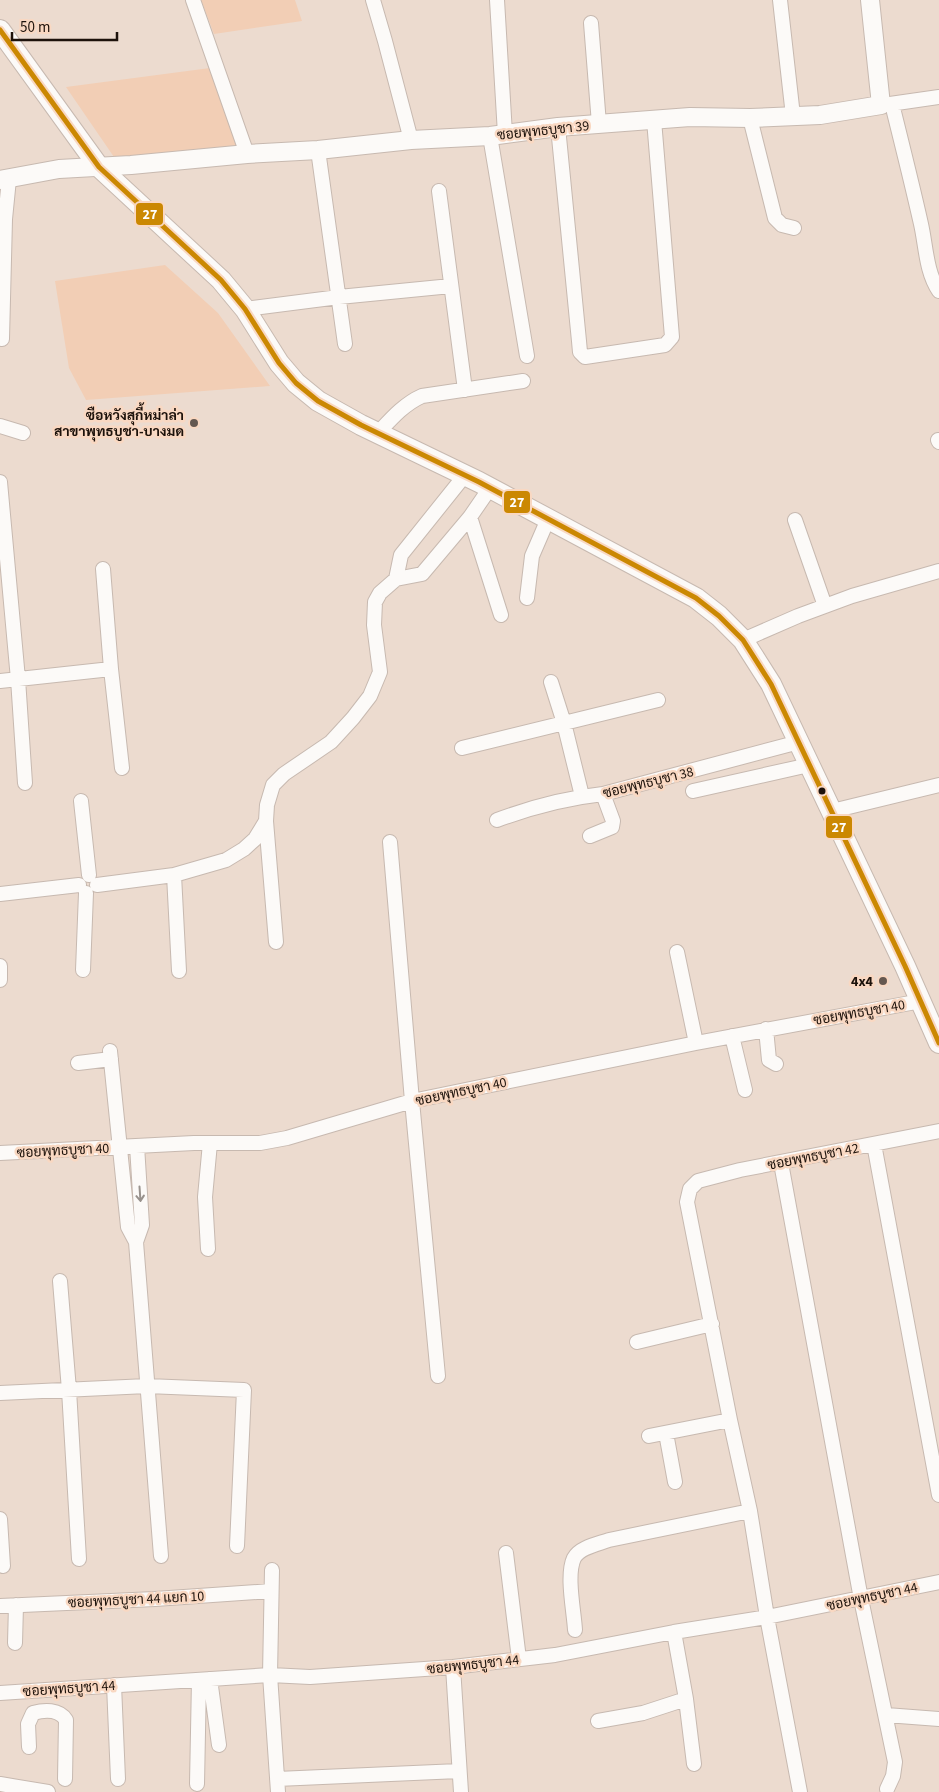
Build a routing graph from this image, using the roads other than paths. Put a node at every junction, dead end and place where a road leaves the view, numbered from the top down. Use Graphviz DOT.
graph roads {
  1 [pos="193,0"];
  2 [pos="373,0"];
  3 [pos="497,0"];
  4 [pos="780,0"];
  5 [pos="870,0"];
  6 [pos="591,23"];
  7 [pos="0,30"];
  8 [pos="939,97"];
  9 [pos="886,104"];
  10 [pos="793,116"];
  11 [pos="750,118"];
  12 [pos="654,120"];
  13 [pos="599,124"];
  14 [pos="558,127"];
  15 [pos="498,135"];
  16 [pos="411,140"];
  17 [pos="318,150"];
  18 [pos="247,154"];
  19 [pos="99,167"];
  20 [pos="4,179"];
  21 [pos="438,191"];
  22 [pos="794,228"];
  23 [pos="451,286"];
  24 [pos="939,291"];
  25 [pos="339,297"];
  26 [pos="245,309"];
  27 [pos="2,339"];
  28 [pos="345,344"];
  29 [pos="527,356"];
  30 [pos="523,381"];
  31 [pos="465,390"];
  32 [pos="0,426"];
  33 [pos="23,432"];
  34 [pos="378,433"];
  35 [pos="465,475"];
  36 [pos="0,482"];
  37 [pos="490,488"];
  38 [pos="470,517"];
  39 [pos="548,519"];
  40 [pos="795,520"];
  41 [pos="103,569"];
  42 [pos="939,571"];
  43 [pos="396,579"];
  44 [pos="527,598"];
  45 [pos="825,606"];
  46 [pos="501,615"];
  47 [pos="743,640"];
  48 [pos="111,669"];
  49 [pos="18,679"];
  50 [pos="0,681"];
  51 [pos="550,682"];
  52 [pos="658,700"];
  53 [pos="564,723"];
  54 [pos="799,742"];
  55 [pos="462,748"];
  56 [pos="809,765"];
  57 [pos="122,768"];
  58 [pos="25,783"];
  59 [pos="939,785"];
  60 [pos="693,791"];
  61 [pos="603,794"];
  62 [pos="582,796"];
  63 [pos="81,801"];
  64 [pos="832,811"];
  65 [pos="497,820"];
  66 [pos="266,821"];
  67 [pos="590,836"];
  68 [pos="390,842"];
  69 [pos="174,875"];
  70 [pos="88,884"];
  71 [pos="0,894"];
  72 [pos="276,942"];
  73 [pos="676,952"];
  74 [pos="0,966"];
  75 [pos="84,970"];
  76 [pos="179,971"];
  77 [pos="0,980"];
  78 [pos="921,1001"];
  79 [pos="766,1029"];
  80 [pos="732,1036"];
  81 [pos="696,1042"];
  82 [pos="939,1043"];
  83 [pos="78,1063"];
  84 [pos="776,1064"];
  85 [pos="745,1090"];
  86 [pos="412,1101"];
  87 [pos="939,1131"];
  88 [pos="210,1142"];
  89 [pos="874,1144"];
  90 [pos="137,1146"];
  91 [pos="120,1147"];
  92 [pos="0,1153"];
  93 [pos="781,1163"];
  94 [pos="136,1242"];
  95 [pos="208,1249"];
  96 [pos="60,1281"];
  97 [pos="712,1324"];
  98 [pos="637,1342"];
  99 [pos="438,1376"];
  100 [pos="147,1386"];
  101 [pos="69,1390"];
  102 [pos="0,1393"];
  103 [pos="730,1420"];
  104 [pos="666,1433"];
  105 [pos="648,1436"];
  106 [pos="675,1482"];
  107 [pos="939,1495"];
  108 [pos="750,1511"];
  109 [pos="0,1519"];
  110 [pos="237,1546"];
  111 [pos="506,1554"];
  112 [pos="161,1556"];
  113 [pos="79,1559"];
  114 [pos="2,1566"];
  115 [pos="272,1570"];
  116 [pos="939,1582"];
  117 [pos="271,1591"];
  118 [pos="861,1599"];
  119 [pos="16,1605"];
  120 [pos="0,1606"];
  121 [pos="767,1618"];
  122 [pos="575,1630"];
  123 [pos="674,1632"];
  124 [pos="16,1643"];
  125 [pos="519,1659"];
  126 [pos="453,1667"];
  127 [pos="270,1675"];
  128 [pos="205,1679"];
  129 [pos="114,1685"];
  130 [pos="46,1690"];
  131 [pos="0,1693"];
  132 [pos="686,1699"];
  133 [pos="46,1712"];
  134 [pos="886,1715"];
  135 [pos="939,1719"];
  136 [pos="598,1721"];
  137 [pos="219,1746"];
  138 [pos="29,1747"];
  139 [pos="694,1764"];
  140 [pos="459,1771"];
  141 [pos="65,1778"];
  142 [pos="118,1779"];
  143 [pos="197,1784"];
  144 [pos="278,1785"];
  145 [pos="5,1787"];
  146 [pos="888,1789"];
  147 [pos="48,1792"];
  148 [pos="461,1792"];
  149 [pos="800,1792"];
  1 -- 18 [label="street"];
  2 -- 16 [label="street"];
  3 -- 15 [label="street"];
  4 -- 10 [label="street"];
  5 -- 9 [label="street"];
  6 -- 13 [label="street"];
  7 -- 19 [label="main road"];
  8 -- 9 [label="street"];
  9 -- 10 [label="street, ซอยพุทธบูชา 39"];
  9 -- 24 [label="street"];
  10 -- 11 [label="street, ซอยพุทธบูชา 39"];
  11 -- 12 [label="street, ซอยพุทธบูชา 39"];
  11 -- 22 [label="street"];
  12 -- 13 [label="street, ซอยพุทธบูชา 39"];
  12 -- 14 [label="street"];
  13 -- 14 [label="street, ซอยพุทธบูชา 39"];
  14 -- 15 [label="street, ซอยพุทธบูชา 39"];
  15 -- 16 [label="street, ซอยพุทธบูชา 39"];
  15 -- 29 [label="street"];
  16 -- 17 [label="street, ซอยพุทธบูชา 39"];
  17 -- 18 [label="street, ซอยพุทธบูชา 39"];
  17 -- 25 [label="street"];
  18 -- 19 [label="street, ซอยพุทธบูชา 39"];
  19 -- 20 [label="street, ซอยพุทธบูชา 39"];
  19 -- 26 [label="main road"];
  20 -- 27 [label="street"];
  21 -- 23 [label="street"];
  23 -- 25 [label="street"];
  23 -- 31 [label="street"];
  25 -- 26 [label="street"];
  25 -- 28 [label="street"];
  26 -- 34 [label="main road"];
  30 -- 31 [label="street"];
  31 -- 34 [label="street"];
  32 -- 33 [label="street"];
  34 -- 35 [label="main road"];
  35 -- 37 [label="main road"];
  35 -- 43 [label="street"];
  36 -- 49 [label="street"];
  37 -- 38 [label="street"];
  37 -- 39 [label="main road"];
  38 -- 43 [label="street"];
  38 -- 46 [label="street"];
  39 -- 44 [label="street"];
  39 -- 47 [label="main road"];
  40 -- 45 [label="street"];
  41 -- 48 [label="street"];
  42 -- 45 [label="street"];
  43 -- 66 [label="street"];
  45 -- 47 [label="street"];
  47 -- 54 [label="main road"];
  48 -- 49 [label="street"];
  48 -- 57 [label="street"];
  49 -- 50 [label="street"];
  49 -- 58 [label="street"];
  51 -- 53 [label="street"];
  52 -- 53 [label="street"];
  53 -- 55 [label="street"];
  53 -- 62 [label="street"];
  54 -- 56 [label="main road"];
  54 -- 61 [label="street, ซอยพุทธบูชา 38"];
  56 -- 60 [label="street"];
  56 -- 64 [label="main road"];
  59 -- 64 [label="street"];
  61 -- 62 [label="street, ซอยพุทธบูชา 38"];
  61 -- 67 [label="street"];
  62 -- 65 [label="street, ซอยพุทธบูชา 38"];
  63 -- 70 [label="street"];
  64 -- 78 [label="main road"];
  66 -- 69 [label="street"];
  66 -- 72 [label="street"];
  68 -- 86 [label="street"];
  69 -- 70 [label="street"];
  69 -- 76 [label="street"];
  70 -- 71 [label="street"];
  70 -- 75 [label="street"];
  73 -- 81 [label="street"];
  74 -- 77 [label="street"];
  78 -- 79 [label="street, ซอยพุทธบูชา 40"];
  78 -- 82 [label="main road"];
  79 -- 80 [label="street, ซอยพุทธบูชา 40"];
  79 -- 84 [label="street"];
  80 -- 81 [label="street, ซอยพุทธบูชา 40"];
  80 -- 85 [label="street"];
  81 -- 86 [label="street, ซอยพุทธบูชา 40"];
  83 -- 91 [label="street"];
  86 -- 88 [label="street, ซอยพุทธบูชา 40"];
  86 -- 99 [label="street"];
  87 -- 89 [label="street, ซอยพุทธบูชา 42"];
  88 -- 90 [label="street, ซอยพุทธบูชา 40"];
  88 -- 95 [label="street"];
  89 -- 93 [label="street, ซอยพุทธบูชา 42"];
  89 -- 107 [label="street"];
  90 -- 91 [label="street, ซอยพุทธบูชา 40"];
  90 -- 94 [label="street, one-way"];
  91 -- 92 [label="street, ซอยพุทธบูชา 40"];
  91 -- 94 [label="street"];
  93 -- 97 [label="street, ซอยพุทธบูชา 42"];
  93 -- 118 [label="street"];
  94 -- 100 [label="street"];
  96 -- 101 [label="street"];
  97 -- 98 [label="street"];
  97 -- 103 [label="street"];
  100 -- 101 [label="street"];
  100 -- 110 [label="street"];
  100 -- 112 [label="street"];
  101 -- 102 [label="street"];
  101 -- 113 [label="street"];
  103 -- 104 [label="street"];
  103 -- 108 [label="street"];
  104 -- 105 [label="street"];
  104 -- 106 [label="street"];
  108 -- 121 [label="street"];
  108 -- 122 [label="street"];
  109 -- 114 [label="street"];
  111 -- 125 [label="street"];
  115 -- 117 [label="street"];
  116 -- 118 [label="street, ซอยพุทธบูชา 44"];
  117 -- 119 [label="street, ซอยพุทธบูชา 44 แยก 10"];
  117 -- 127 [label="street"];
  118 -- 121 [label="street, ซอยพุทธบูชา 44"];
  118 -- 134 [label="street"];
  119 -- 120 [label="street, ซอยพุทธบูชา 44 แยก 10"];
  119 -- 124 [label="street"];
  121 -- 123 [label="street, ซอยพุทธบูชา 44"];
  121 -- 149 [label="street"];
  123 -- 125 [label="street, ซอยพุทธบูชา 44"];
  123 -- 132 [label="street"];
  125 -- 126 [label="street, ซอยพุทธบูชา 44"];
  126 -- 127 [label="street, ซอยพุทธบูชา 44"];
  126 -- 140 [label="street"];
  127 -- 128 [label="street, ซอยพุทธบูชา 44"];
  127 -- 144 [label="street"];
  128 -- 129 [label="street, ซอยพุทธบูชา 44"];
  128 -- 137 [label="street"];
  128 -- 143 [label="street"];
  129 -- 130 [label="street, ซอยพุทธบูชา 44"];
  129 -- 142 [label="street"];
  130 -- 131 [label="street, ซอยพุทธบูชา 44"];
  130 -- 133 [label="street"];
  132 -- 136 [label="street"];
  132 -- 139 [label="street"];
  133 -- 138 [label="street"];
  133 -- 141 [label="street"];
  134 -- 135 [label="street"];
  134 -- 146 [label="street"];
  140 -- 144 [label="street"];
  140 -- 148 [label="street"];
  145 -- 147 [label="street"];
}
